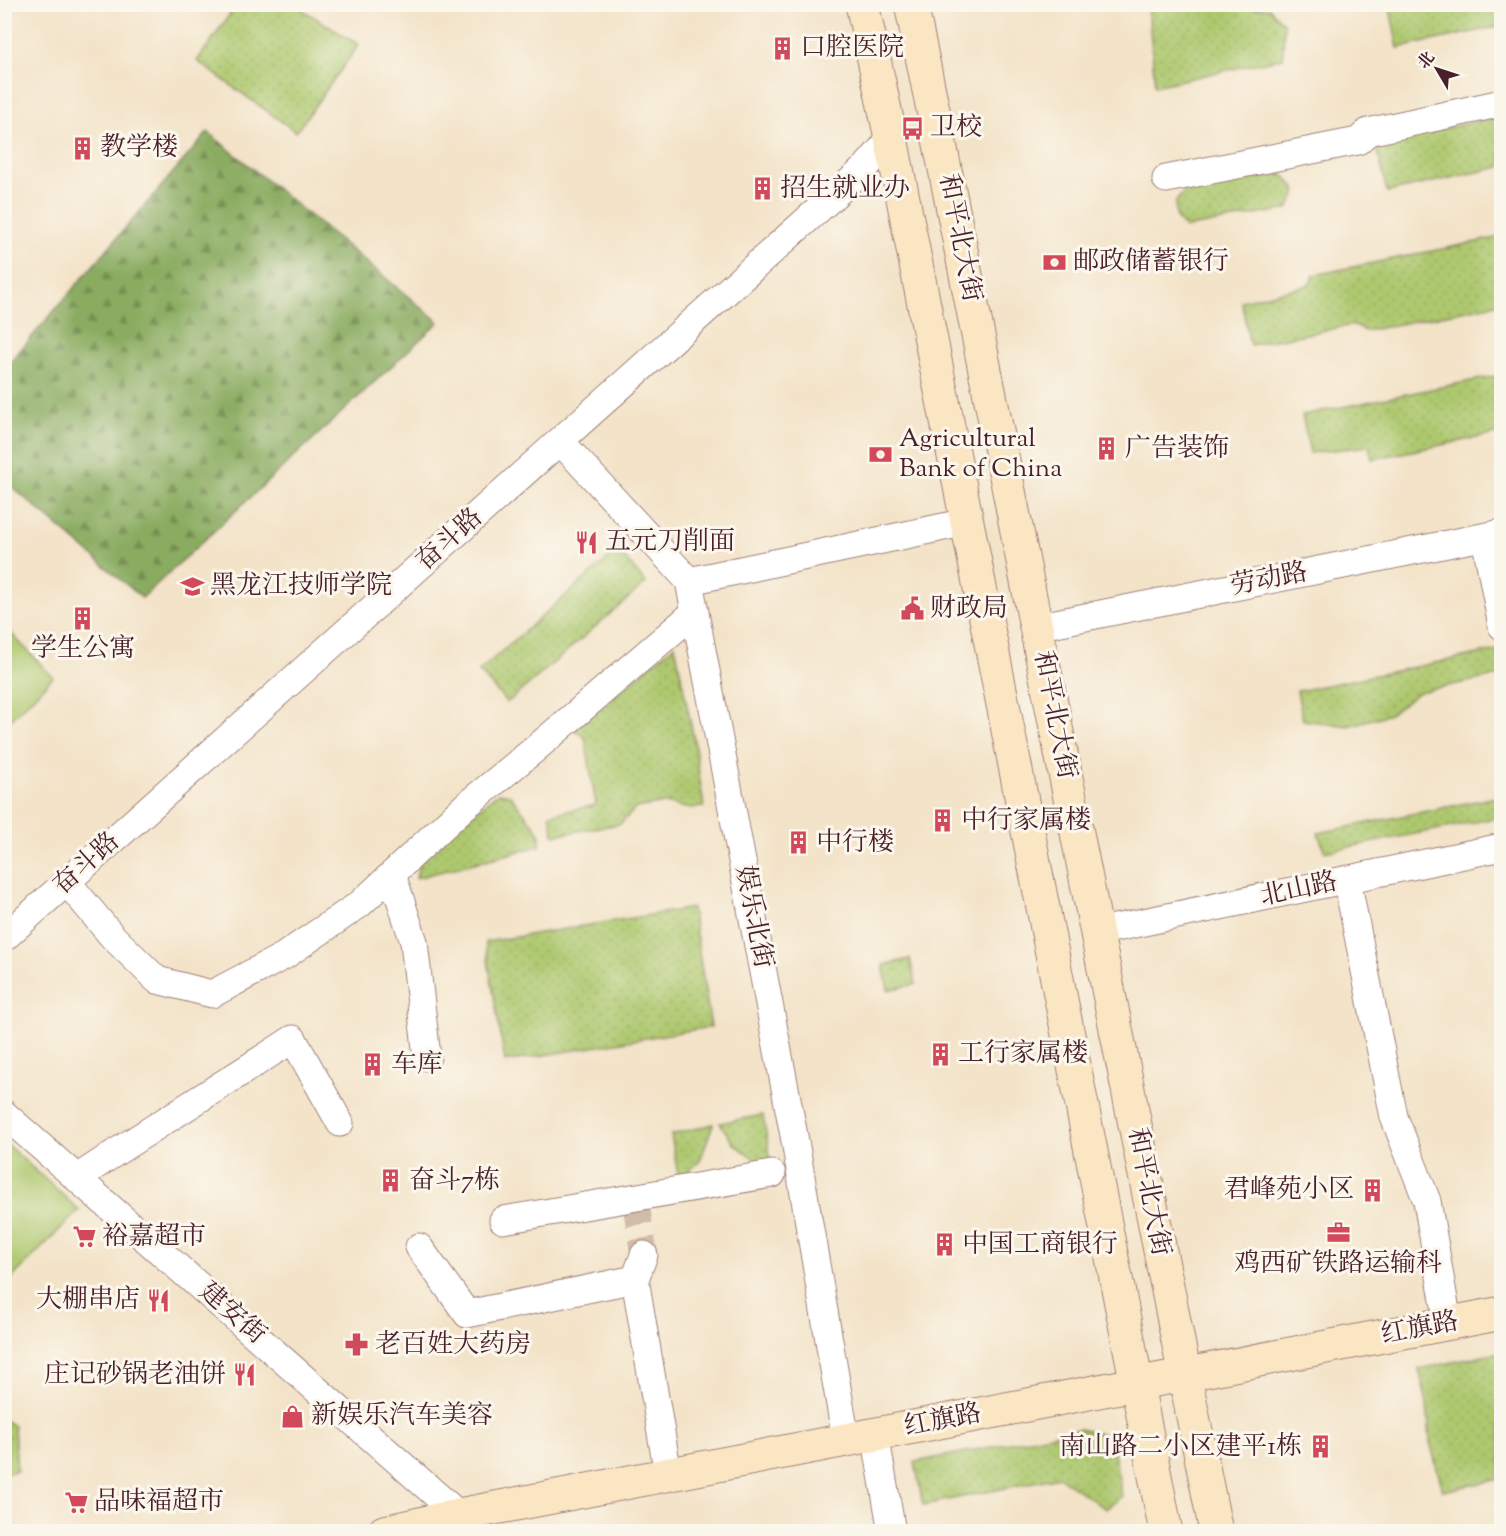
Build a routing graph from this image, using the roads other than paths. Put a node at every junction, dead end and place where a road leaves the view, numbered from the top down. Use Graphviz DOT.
graph roads {
  1 [pos="862,4"];
  2 [pos="910,4"];
  3 [pos="1502,103"];
  4 [pos="891,138"];
  5 [pos="1166,179"];
  6 [pos="560,441"];
  7 [pos="967,522"];
  8 [pos="1493,535"];
  9 [pos="689,581"];
  10 [pos="695,612"];
  11 [pos="1502,626"];
  12 [pos="1036,627"];
  13 [pos="1502,847"];
  14 [pos="392,874"];
  15 [pos="1347,880"];
  16 [pos="67,882"];
  17 [pos="1096,932"];
  18 [pos="4,938"];
  19 [pos="427,1057"];
  20 [pos="4,1114"];
  21 [pos="340,1123"];
  22 [pos="772,1174"];
  23 [pos="78,1179"];
  24 [pos="503,1220"];
  25 [pos="419,1247"];
  26 [pos="1502,1313"];
  27 [pos="1448,1323"];
  28 [pos="1185,1373"];
  29 [pos="1137,1383"];
  30 [pos="860,1437"];
  31 [pos="668,1474"];
  32 [pos="459,1515"];
  33 [pos="400,1530"];
  34 [pos="892,1532"];
  35 [pos="1166,1532"];
  36 [pos="1216,1532"];
  1 -- 4 [label="main road, 和平北大街"];
  2 -- 12 [label="main road, 和平北大街"];
  3 -- 5 [label="street"];
  4 -- 6 [label="street, 奋斗路"];
  4 -- 7 [label="main road, 和平北大街"];
  6 -- 9 [label="street"];
  6 -- 16 [label="street, 奋斗路"];
  7 -- 9 [label="street"];
  7 -- 29 [label="main road, 和平北大街"];
  8 -- 11 [label="street"];
  8 -- 12 [label="street, 劳动路"];
  9 -- 10 [label="street, 娱乐北街"];
  10 -- 14 [label="street"];
  10 -- 30 [label="street, 娱乐北街"];
  12 -- 17 [label="main road, 和平北大街"];
  13 -- 15 [label="street, 北山路"];
  14 -- 16 [label="street"];
  14 -- 19 [label="street"];
  15 -- 17 [label="street, 北山路"];
  15 -- 27 [label="street"];
  16 -- 18 [label="street, 奋斗路"];
  17 -- 28 [label="main road, 和平北大街"];
  20 -- 23 [label="street, 建安街"];
  21 -- 23 [label="street"];
  22 -- 24 [label="street"];
  23 -- 32 [label="street, 建安街"];
  25 -- 31 [label="street"];
  26 -- 27 [label="main road, 红旗路"];
  27 -- 28 [label="main road, 红旗路"];
  28 -- 29 [label="main road, 红旗路"];
  28 -- 36 [label="main road, 和平北大街"];
  29 -- 30 [label="main road, 红旗路"];
  29 -- 35 [label="main road, 和平北大街"];
  30 -- 31 [label="main road, 红旗路"];
  30 -- 34 [label="street, 娱乐北街"];
  31 -- 32 [label="main road, 红旗路"];
  32 -- 33 [label="main road, 红旗路"];
}
